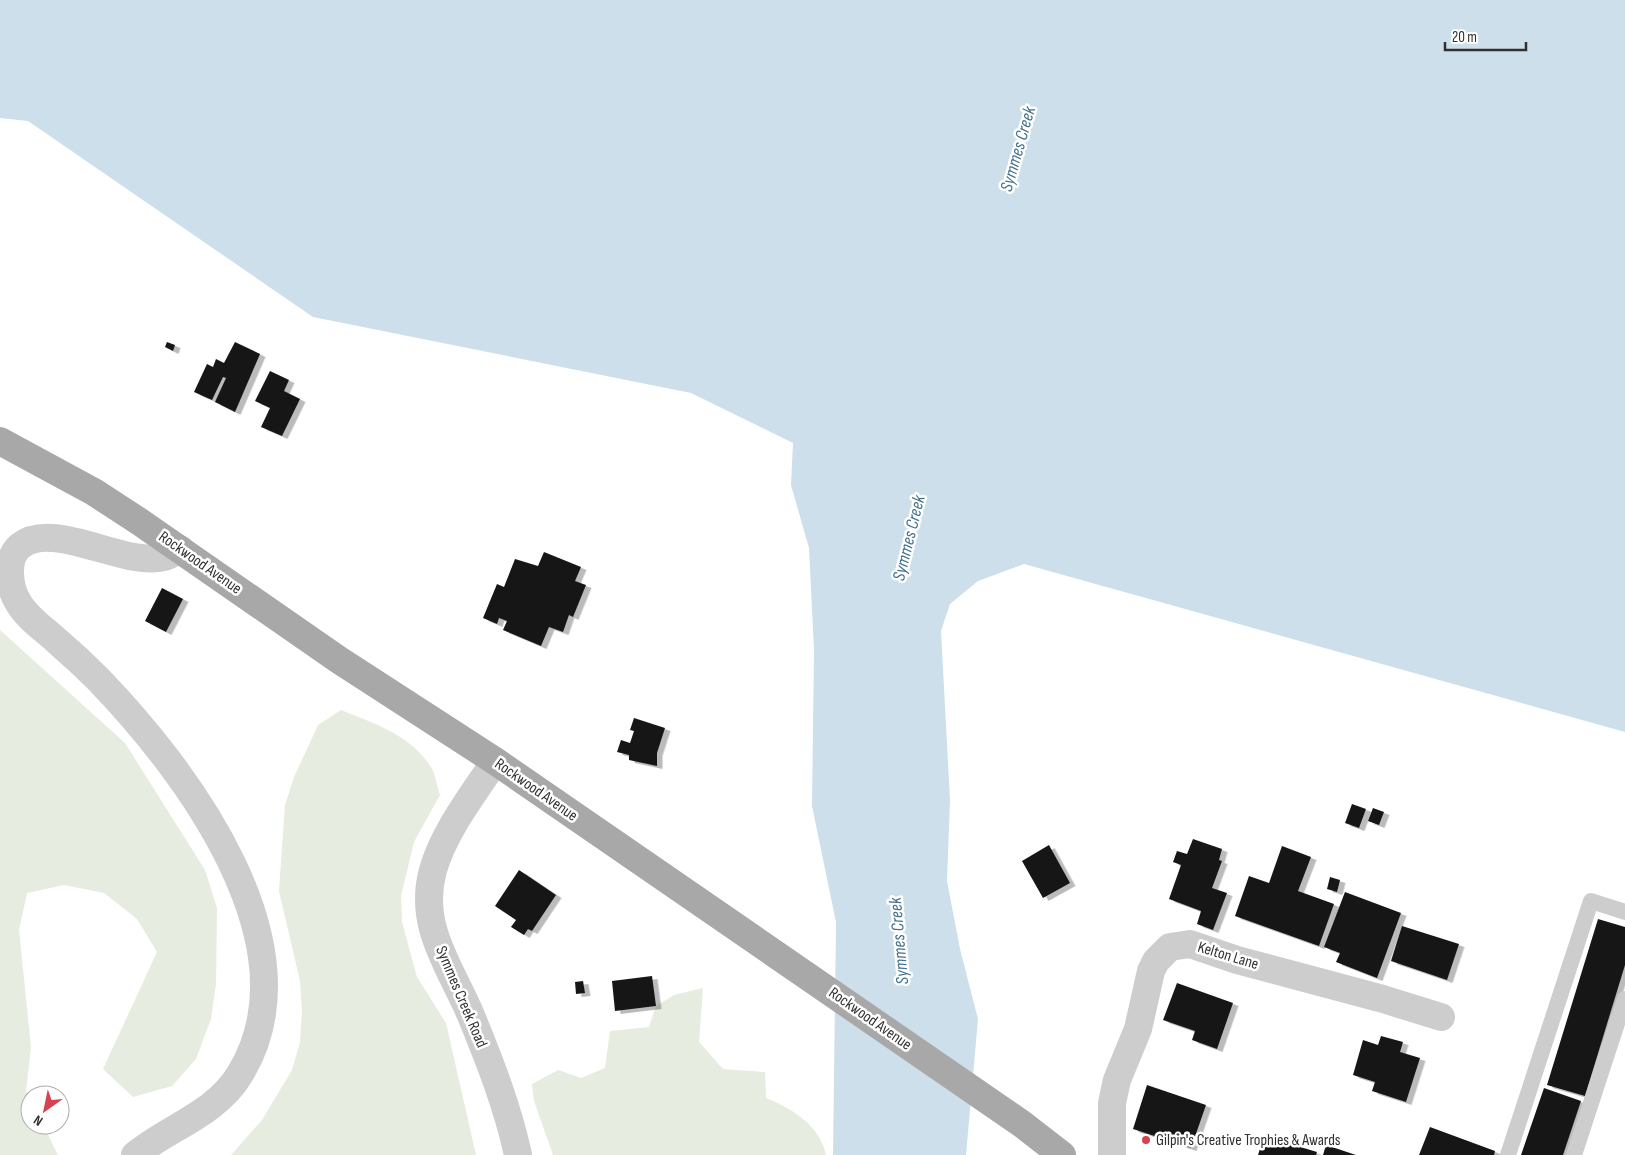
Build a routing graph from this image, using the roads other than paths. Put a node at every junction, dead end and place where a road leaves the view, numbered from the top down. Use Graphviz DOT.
graph roads {
  1 [pos="0,441"];
  2 [pos="180,549"];
  3 [pos="495,761"];
  4 [pos="1625,912"];
  5 [pos="1625,998"];
  6 [pos="1441,1017"];
  7 [pos="135,1155"];
  8 [pos="518,1155"];
  9 [pos="1062,1155"];
  10 [pos="1112,1155"];
  11 [pos="1508,1155"];
  12 [pos="1574,1155"];
  1 -- 2 [label="main road, Rockwood Avenue"];
  2 -- 3 [label="main road, Rockwood Avenue"];
  2 -- 7 [label="street"];
  3 -- 8 [label="street, Symmes Creek Road"];
  3 -- 9 [label="main road, Rockwood Avenue"];
  4 -- 11 [label="lane"];
  5 -- 12 [label="lane"];
  6 -- 10 [label="street, Kelton Lane"];
}
